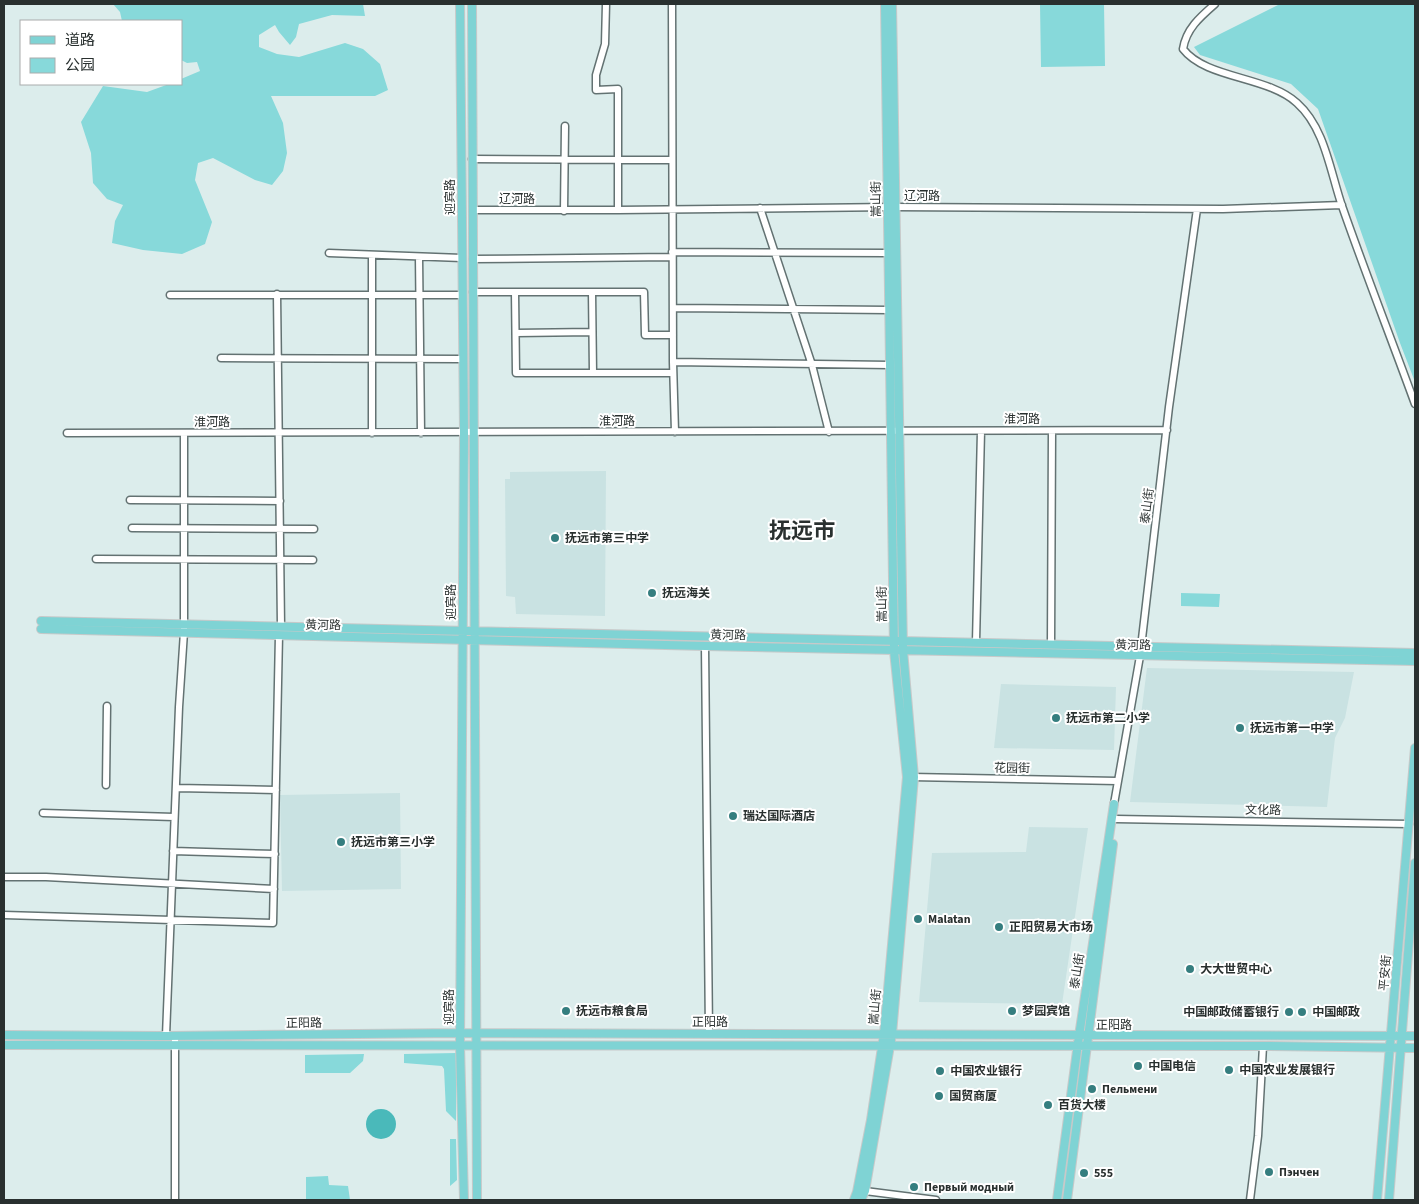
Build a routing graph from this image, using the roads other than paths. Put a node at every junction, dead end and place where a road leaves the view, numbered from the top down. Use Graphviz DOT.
graph roads {
  1 [pos="460,4"];
  2 [pos="472,4"];
  3 [pos="606,4"];
  4 [pos="672,4"];
  5 [pos="885,4"];
  6 [pos="892,4"];
  7 [pos="1215,4"];
  8 [pos="565,126"];
  9 [pos="472,159"];
  10 [pos="565,160"];
  11 [pos="618,160"];
  12 [pos="672,160"];
  13 [pos="1342,205"];
  14 [pos="891,207"];
  15 [pos="760,208"];
  16 [pos="672,209"];
  17 [pos="1197,209"];
  18 [pos="473,210"];
  19 [pos="564,210"];
  20 [pos="618,210"];
  21 [pos="329,253"];
  22 [pos="776,253"];
  23 [pos="888,253"];
  24 [pos="372,255"];
  25 [pos="672,255"];
  26 [pos="419,257"];
  27 [pos="462,258"];
  28 [pos="473,259"];
  29 [pos="473,292"];
  30 [pos="515,292"];
  31 [pos="592,292"];
  32 [pos="277,294"];
  33 [pos="372,294"];
  34 [pos="419,294"];
  35 [pos="170,295"];
  36 [pos="462,295"];
  37 [pos="672,308"];
  38 [pos="794,310"];
  39 [pos="889,310"];
  40 [pos="592,332"];
  41 [pos="516,333"];
  42 [pos="673,335"];
  43 [pos="221,358"];
  44 [pos="462,358"];
  45 [pos="278,359"];
  46 [pos="372,359"];
  47 [pos="419,359"];
  48 [pos="673,362"];
  49 [pos="812,364"];
  50 [pos="890,366"];
  51 [pos="593,373"];
  52 [pos="673,373"];
  53 [pos="1415,404"];
  54 [pos="1052,430"];
  55 [pos="1168,430"];
  56 [pos="895,431"];
  57 [pos="981,431"];
  58 [pos="676,432"];
  59 [pos="829,432"];
  60 [pos="67,433"];
  61 [pos="372,433"];
  62 [pos="420,433"];
  63 [pos="464,433"];
  64 [pos="472,433"];
  65 [pos="184,434"];
  66 [pos="279,434"];
  67 [pos="130,500"];
  68 [pos="184,500"];
  69 [pos="280,501"];
  70 [pos="132,528"];
  71 [pos="184,529"];
  72 [pos="280,530"];
  73 [pos="314,530"];
  74 [pos="96,559"];
  75 [pos="185,559"];
  76 [pos="280,560"];
  77 [pos="313,560"];
  78 [pos="41,625"];
  79 [pos="281,626"];
  80 [pos="184,628"];
  81 [pos="462,630"];
  82 [pos="475,631"];
  83 [pos="279,635"];
  84 [pos="462,639"];
  85 [pos="475,640"];
  86 [pos="894,640"];
  87 [pos="903,640"];
  88 [pos="976,642"];
  89 [pos="1051,644"];
  90 [pos="705,646"];
  91 [pos="1141,646"];
  92 [pos="894,650"];
  93 [pos="903,650"];
  94 [pos="1415,652"];
  95 [pos="1140,656"];
  96 [pos="1415,661"];
  97 [pos="107,706"];
  98 [pos="1415,748"];
  99 [pos="911,777"];
  100 [pos="1118,781"];
  101 [pos="106,785"];
  102 [pos="176,788"];
  103 [pos="276,790"];
  104 [pos="1114,804"];
  105 [pos="43,814"];
  106 [pos="174,817"];
  107 [pos="1116,819"];
  108 [pos="1408,824"];
  109 [pos="173,851"];
  110 [pos="275,854"];
  111 [pos="1415,863"];
  112 [pos="4,877"];
  113 [pos="172,885"];
  114 [pos="274,889"];
  115 [pos="4,915"];
  116 [pos="171,919"];
  117 [pos="460,1032"];
  118 [pos="476,1033"];
  119 [pos="709,1033"];
  120 [pos="884,1034"];
  121 [pos="892,1034"];
  122 [pos="4,1035"];
  123 [pos="166,1036"];
  124 [pos="175,1036"];
  125 [pos="1079,1036"];
  126 [pos="1088,1036"];
  127 [pos="1391,1036"];
  128 [pos="1402,1036"];
  129 [pos="1415,1036"];
  130 [pos="4,1045"];
  131 [pos="460,1045"];
  132 [pos="476,1045"];
  133 [pos="175,1046"];
  134 [pos="882,1046"];
  135 [pos="1263,1046"];
  136 [pos="890,1047"];
  137 [pos="1078,1047"];
  138 [pos="1088,1047"];
  139 [pos="1390,1048"];
  140 [pos="1401,1048"];
  141 [pos="1415,1048"];
  142 [pos="865,1191"];
  143 [pos="175,1200"];
  144 [pos="464,1200"];
  145 [pos="477,1200"];
  146 [pos="854,1200"];
  147 [pos="861,1200"];
  148 [pos="936,1200"];
  149 [pos="1057,1200"];
  150 [pos="1067,1200"];
  151 [pos="1250,1200"];
  152 [pos="1377,1200"];
  153 [pos="1390,1200"];
  1 -- 27 [label="main road, 迎宾路"];
  2 -- 9 [label="main road, 迎宾路"];
  3 -- 11 [label="street"];
  4 -- 12 [label="street"];
  5 -- 14 [label="main road, 嵩山街"];
  6 -- 14 [label="main road, 嵩山街"];
  7 -- 13 [label="street"];
  8 -- 10 [label="street"];
  9 -- 10 [label="street"];
  9 -- 18 [label="main road, 迎宾路"];
  10 -- 11 [label="street"];
  10 -- 19 [label="street"];
  11 -- 12 [label="street"];
  11 -- 20 [label="street"];
  12 -- 16 [label="street"];
  13 -- 17 [label="street, 辽河路"];
  13 -- 53 [label="street"];
  14 -- 15 [label="street, 辽河路"];
  14 -- 17 [label="street, 辽河路"];
  14 -- 23 [label="main road, 嵩山街"];
  14 -- 56 [label="main road, 嵩山街"];
  15 -- 16 [label="street, 辽河路"];
  15 -- 22 [label="street"];
  16 -- 20 [label="street, 辽河路"];
  16 -- 25 [label="street"];
  17 -- 55 [label="street, 泰山街"];
  18 -- 19 [label="street, 辽河路"];
  18 -- 28 [label="main road, 迎宾路"];
  19 -- 20 [label="street, 辽河路"];
  21 -- 24 [label="street"];
  22 -- 23 [label="street"];
  22 -- 25 [label="street"];
  22 -- 38 [label="street"];
  23 -- 39 [label="main road, 嵩山街"];
  24 -- 26 [label="street"];
  24 -- 33 [label="street"];
  25 -- 28 [label="street"];
  25 -- 37 [label="street"];
  26 -- 27 [label="street"];
  26 -- 34 [label="street"];
  27 -- 36 [label="main road, 迎宾路"];
  28 -- 29 [label="main road, 迎宾路"];
  29 -- 30 [label="street"];
  29 -- 64 [label="main road, 迎宾路"];
  30 -- 31 [label="street"];
  30 -- 41 [label="street"];
  31 -- 40 [label="street"];
  31 -- 42 [label="street"];
  32 -- 33 [label="street"];
  32 -- 35 [label="street"];
  32 -- 45 [label="street"];
  33 -- 34 [label="street"];
  33 -- 46 [label="street"];
  34 -- 36 [label="street"];
  34 -- 47 [label="street"];
  36 -- 44 [label="main road, 迎宾路"];
  37 -- 38 [label="street"];
  37 -- 42 [label="street"];
  38 -- 39 [label="street"];
  38 -- 49 [label="street"];
  39 -- 50 [label="main road, 嵩山街"];
  40 -- 41 [label="street"];
  40 -- 51 [label="street"];
  41 -- 51 [label="street"];
  42 -- 48 [label="street"];
  43 -- 45 [label="street"];
  44 -- 47 [label="street"];
  44 -- 63 [label="main road, 迎宾路"];
  45 -- 46 [label="street"];
  45 -- 66 [label="street"];
  46 -- 47 [label="street"];
  46 -- 61 [label="street"];
  47 -- 62 [label="street"];
  48 -- 49 [label="street"];
  48 -- 52 [label="street"];
  49 -- 50 [label="street"];
  49 -- 59 [label="street"];
  50 -- 56 [label="main road, 嵩山街"];
  51 -- 52 [label="street"];
  52 -- 58 [label="street"];
  54 -- 55 [label="street, 淮河路"];
  54 -- 57 [label="street, 淮河路"];
  54 -- 89 [label="street"];
  55 -- 91 [label="street, 泰山街"];
  56 -- 57 [label="street, 淮河路"];
  56 -- 59 [label="street, 淮河路"];
  56 -- 86 [label="main road, 嵩山街"];
  56 -- 87 [label="main road, 嵩山街"];
  57 -- 88 [label="street"];
  58 -- 59 [label="street, 淮河路"];
  58 -- 64 [label="street, 淮河路"];
  60 -- 65 [label="street, 淮河路"];
  61 -- 62 [label="street, 淮河路"];
  61 -- 66 [label="street, 淮河路"];
  62 -- 63 [label="street, 淮河路"];
  63 -- 64 [label="street, 淮河路"];
  63 -- 81 [label="main road, 迎宾路"];
  64 -- 82 [label="main road, 迎宾路"];
  65 -- 66 [label="street, 淮河路"];
  65 -- 68 [label="street"];
  66 -- 69 [label="street"];
  67 -- 68 [label="street"];
  68 -- 69 [label="street"];
  68 -- 71 [label="street"];
  69 -- 72 [label="street"];
  70 -- 71 [label="street"];
  71 -- 72 [label="street"];
  71 -- 75 [label="street"];
  72 -- 73 [label="street"];
  72 -- 76 [label="street"];
  74 -- 75 [label="street"];
  75 -- 76 [label="street"];
  75 -- 80 [label="street"];
  76 -- 77 [label="street"];
  76 -- 79 [label="street"];
  78 -- 80 [label="main road, 黄河路"];
  79 -- 80 [label="main road, 黄河路"];
  79 -- 81 [label="main road, 黄河路"];
  80 -- 83 [label="main road, 黄河路"];
  80 -- 102 [label="street"];
  81 -- 82 [label="main road, 黄河路"];
  81 -- 84 [label="main road, 迎宾路"];
  82 -- 85 [label="main road, 迎宾路"];
  82 -- 86 [label="main road, 黄河路"];
  83 -- 84 [label="main road, 黄河路"];
  83 -- 103 [label="street"];
  84 -- 85 [label="main road, 黄河路"];
  84 -- 117 [label="main road, 迎宾路"];
  85 -- 90 [label="main road, 黄河路"];
  85 -- 118 [label="main road, 迎宾路"];
  86 -- 87 [label="main road, 黄河路"];
  86 -- 92 [label="main road, 嵩山街"];
  87 -- 88 [label="main road, 黄河路"];
  87 -- 93 [label="main road, 嵩山街"];
  88 -- 89 [label="main road, 黄河路"];
  89 -- 91 [label="main road, 黄河路"];
  90 -- 92 [label="main road, 黄河路"];
  90 -- 119 [label="street"];
  91 -- 94 [label="main road, 黄河路"];
  91 -- 95 [label="street, 泰山街"];
  92 -- 93 [label="main road, 黄河路"];
  92 -- 99 [label="main road, 嵩山街"];
  93 -- 95 [label="main road, 黄河路"];
  93 -- 99 [label="main road, 嵩山街"];
  95 -- 96 [label="main road, 黄河路"];
  95 -- 100 [label="street, 泰山街"];
  97 -- 101 [label="street"];
  98 -- 108 [label="main road, 平安街"];
  99 -- 100 [label="street, 花园街"];
  99 -- 120 [label="main road, 嵩山街"];
  99 -- 121 [label="main road, 嵩山街"];
  100 -- 104 [label="street, 泰山街"];
  102 -- 103 [label="street"];
  102 -- 106 [label="street"];
  103 -- 110 [label="street"];
  104 -- 107 [label="main road, 泰山街"];
  104 -- 125 [label="main road, 泰山街"];
  105 -- 106 [label="street"];
  106 -- 109 [label="street"];
  107 -- 108 [label="street, 文化路"];
  107 -- 126 [label="main road, 泰山街"];
  108 -- 127 [label="main road, 平安街"];
  109 -- 110 [label="street"];
  109 -- 113 [label="street"];
  110 -- 114 [label="street"];
  111 -- 128 [label="main road, 平安街"];
  112 -- 113 [label="street"];
  113 -- 114 [label="street"];
  113 -- 116 [label="street"];
  114 -- 116 [label="street"];
  115 -- 116 [label="street"];
  116 -- 123 [label="street"];
  117 -- 118 [label="main road, 正阳路"];
  117 -- 124 [label="main road, 正阳路"];
  117 -- 131 [label="main road, 迎宾路"];
  118 -- 119 [label="main road, 正阳路"];
  118 -- 132 [label="main road, 迎宾路"];
  119 -- 120 [label="main road, 正阳路"];
  120 -- 121 [label="main road, 正阳路"];
  120 -- 134 [label="main road, 嵩山街"];
  121 -- 125 [label="main road, 正阳路"];
  121 -- 136 [label="main road, 嵩山街"];
  122 -- 123 [label="main road, 正阳路"];
  123 -- 124 [label="main road, 正阳路"];
  124 -- 133 [label="street"];
  125 -- 126 [label="main road, 正阳路"];
  125 -- 137 [label="main road, 泰山街"];
  126 -- 127 [label="main road, 正阳路"];
  126 -- 138 [label="main road, 泰山街"];
  127 -- 128 [label="main road, 正阳路"];
  127 -- 139 [label="main road, 平安街"];
  128 -- 129 [label="main road, 正阳路"];
  128 -- 140 [label="main road, 平安街"];
  130 -- 133 [label="main road, 正阳路"];
  131 -- 132 [label="main road, 正阳路"];
  131 -- 133 [label="main road, 正阳路"];
  131 -- 144 [label="main road, 迎宾路"];
  132 -- 134 [label="main road, 正阳路"];
  132 -- 145 [label="main road, 迎宾路"];
  133 -- 143 [label="street"];
  134 -- 136 [label="main road, 正阳路"];
  134 -- 146 [label="main road, 嵩山街"];
  135 -- 138 [label="main road, 正阳路"];
  135 -- 139 [label="main road, 正阳路"];
  135 -- 151 [label="street"];
  136 -- 137 [label="main road, 正阳路"];
  136 -- 142 [label="main road, 嵩山街"];
  137 -- 138 [label="main road, 正阳路"];
  137 -- 149 [label="main road, 泰山街"];
  138 -- 150 [label="main road, 泰山街"];
  139 -- 140 [label="main road, 正阳路"];
  139 -- 152 [label="main road, 平安街"];
  140 -- 141 [label="main road, 正阳路"];
  140 -- 153 [label="main road, 平安街"];
  142 -- 147 [label="main road, 嵩山街"];
  142 -- 148 [label="street"];
}
